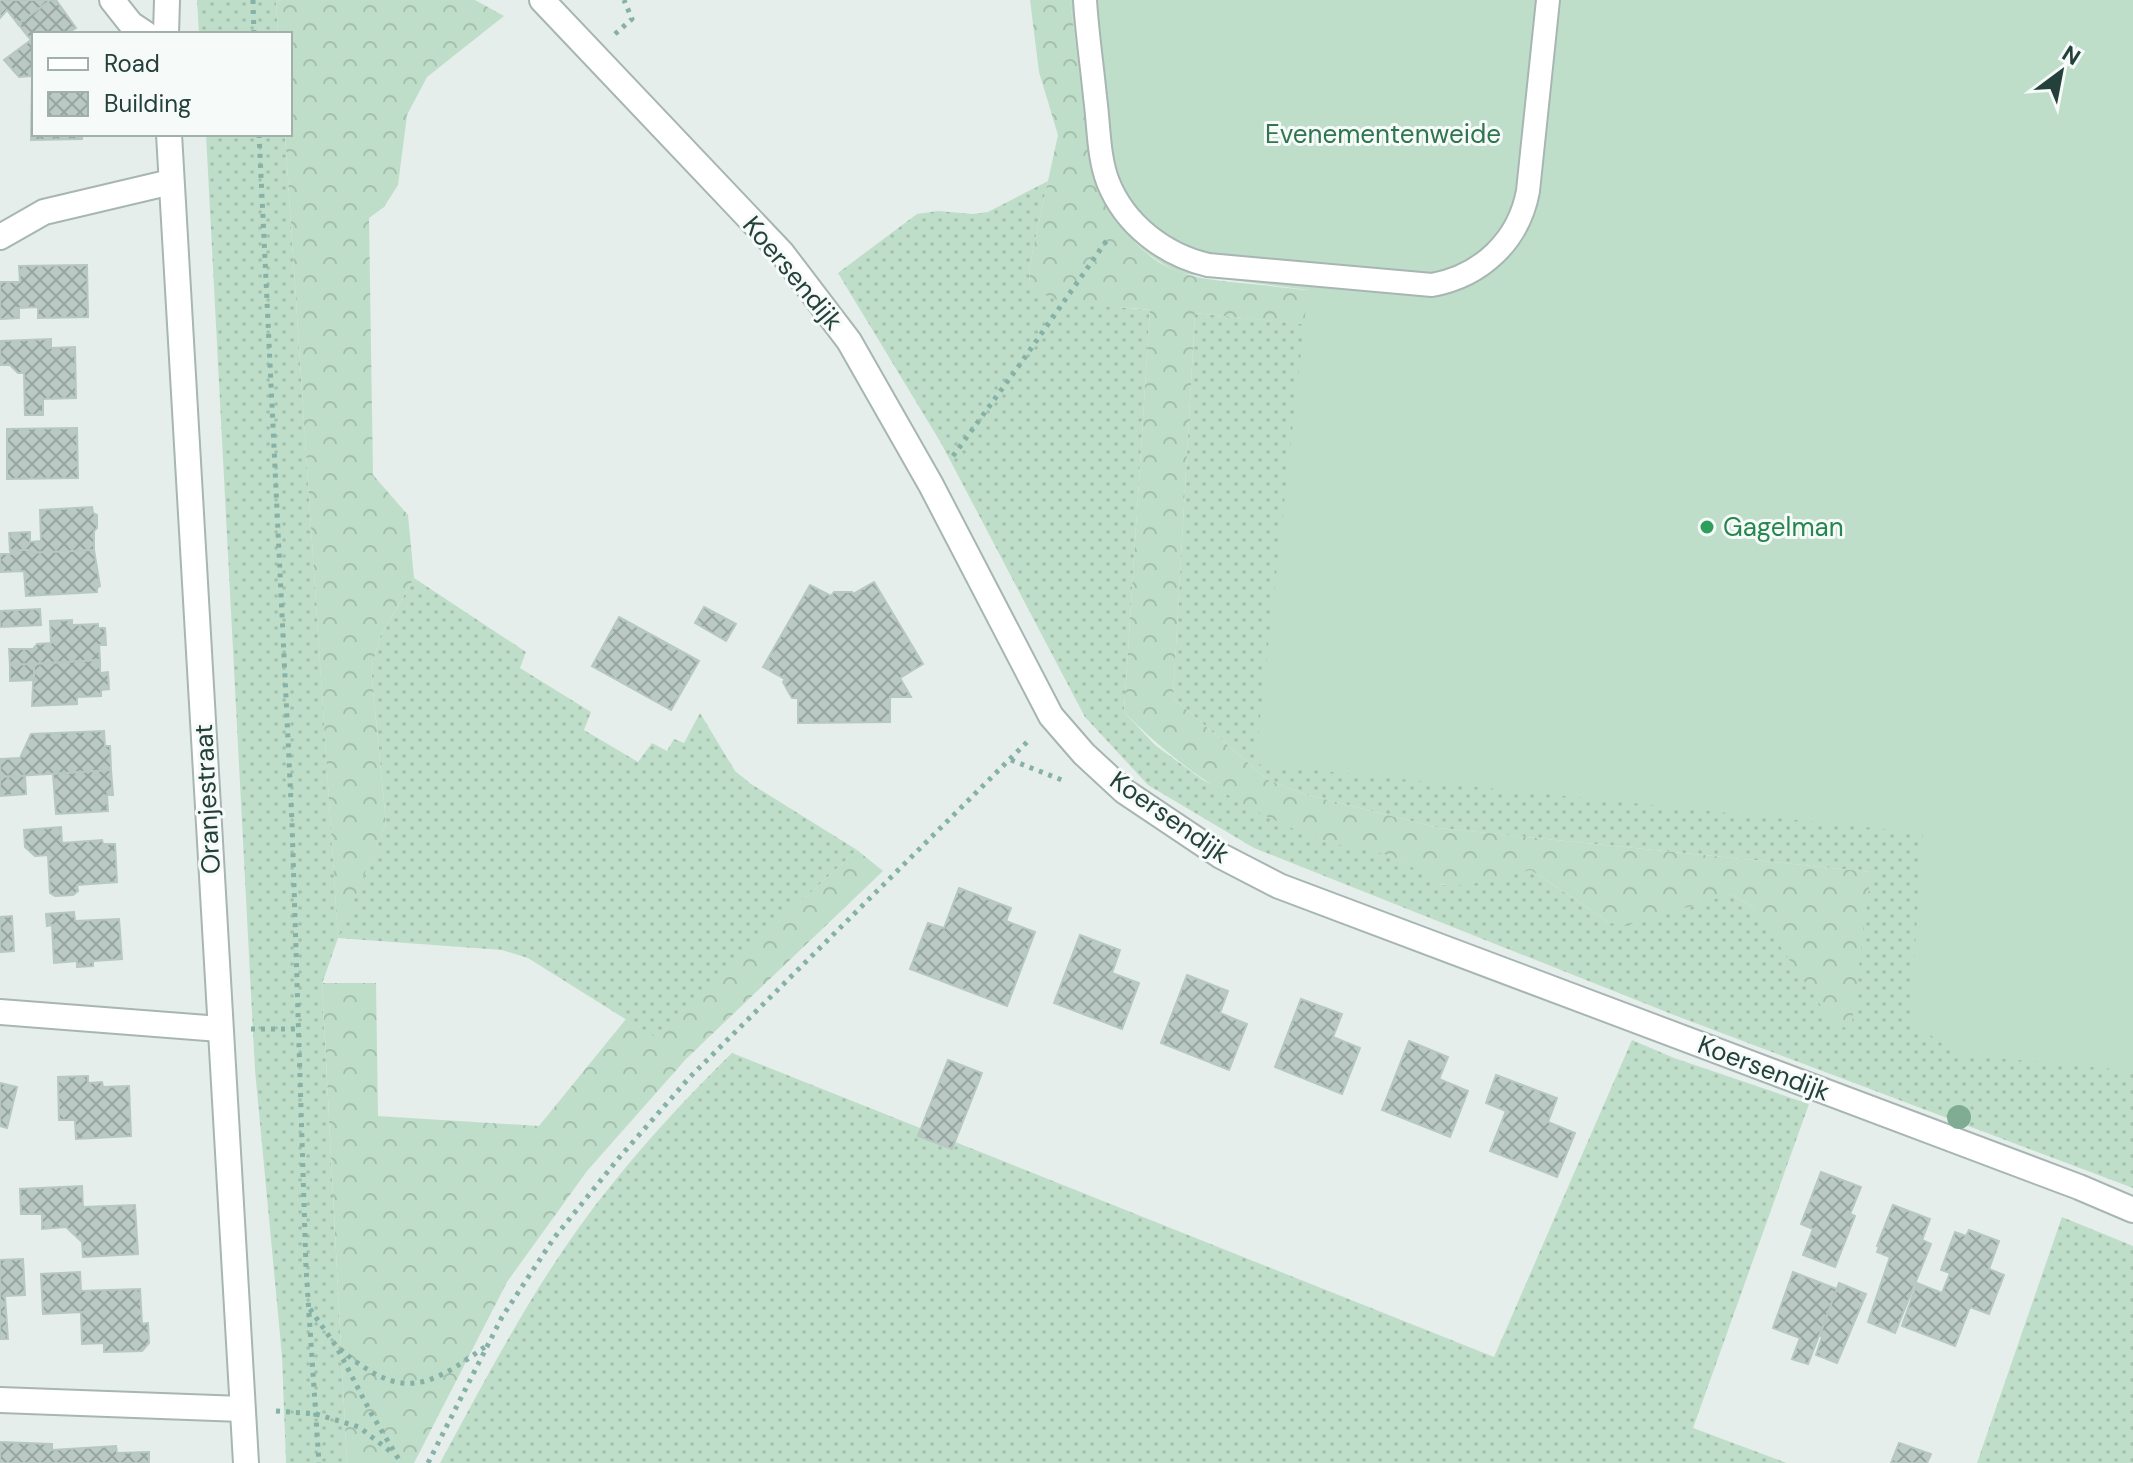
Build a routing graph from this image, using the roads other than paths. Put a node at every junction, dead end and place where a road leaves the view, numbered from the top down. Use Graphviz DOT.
graph roads {
  1 [pos="112,0"];
  2 [pos="167,0"];
  3 [pos="542,0"];
  4 [pos="1085,0"];
  5 [pos="1548,0"];
  6 [pos="143,32"];
  7 [pos="166,32"];
  8 [pos="169,136"];
  9 [pos="171,182"];
  10 [pos="0,237"];
  11 [pos="0,1012"];
  12 [pos="220,1029"];
  13 [pos="2133,1210"];
  14 [pos="0,1400"];
  15 [pos="242,1409"];
  16 [pos="246,1463"];
  1 -- 6 [label="street"];
  2 -- 7 [label="street"];
  3 -- 13 [label="street, Koersendijk"];
  4 -- 5 [label="lane"];
  8 -- 9 [label="street, Oranjestraat"];
  9 -- 10 [label="street"];
  9 -- 12 [label="street, Oranjestraat"];
  11 -- 12 [label="street"];
  12 -- 15 [label="street, Oranjestraat"];
  14 -- 15 [label="street"];
  15 -- 16 [label="street, Oranjestraat"];
}
